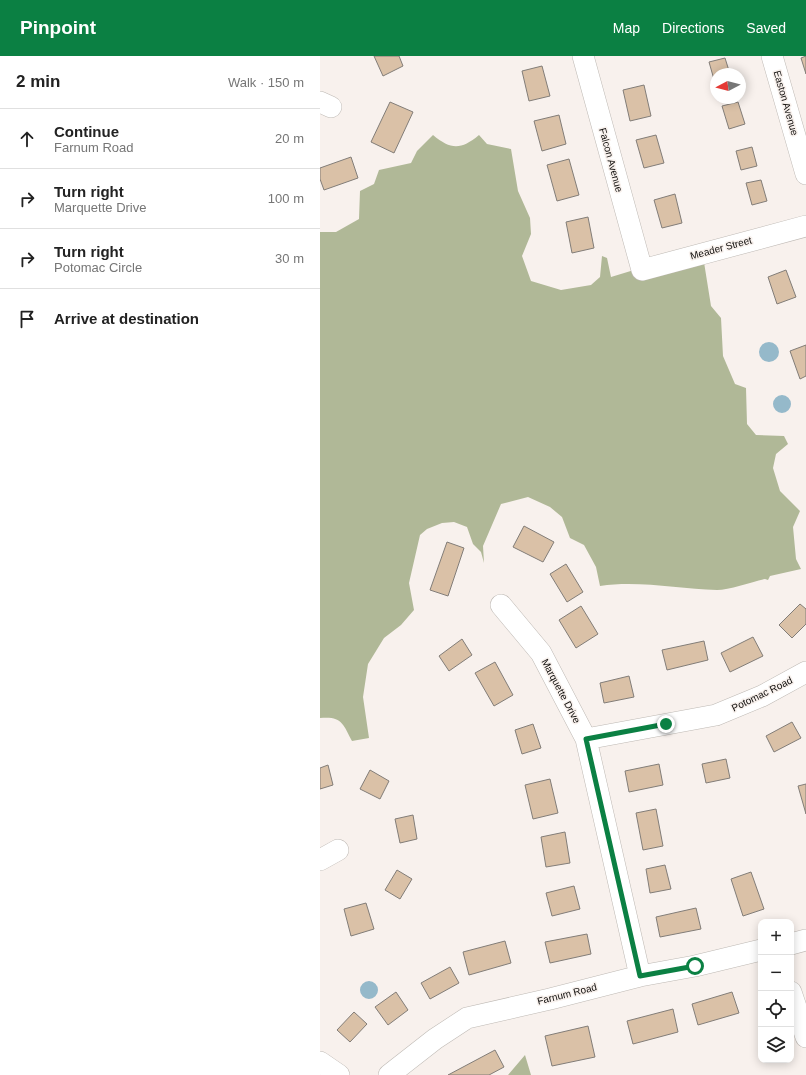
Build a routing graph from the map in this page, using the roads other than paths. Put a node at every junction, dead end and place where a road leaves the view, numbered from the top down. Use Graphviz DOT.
graph roads {
  1 [pos="583,56"];
  2 [pos="772,56"];
  3 [pos="806,174"];
  4 [pos="806,226"];
  5 [pos="640,264"];
  6 [pos="501,605"];
  7 [pos="806,672"];
  8 [pos="586,739"];
  9 [pos="338,850"];
  10 [pos="320,860"];
  11 [pos="806,940"];
  12 [pos="794,943"];
  13 [pos="758,951"];
  14 [pos="640,976"];
  15 [pos="794,1001"];
  16 [pos="806,1037"];
  17 [pos="320,1062"];
  18 [pos="339,1075"];
  19 [pos="388,1075"];
  1 -- 5 [label="street, Falcon Avenue"];
  2 -- 3 [label="street, Easton Avenue"];
  4 -- 5 [label="street, Meader Street"];
  6 -- 8 [label="street, Marquette Drive"];
  7 -- 8 [label="street, Potomac Road"];
  8 -- 14 [label="street, Marquette Drive"];
  9 -- 10 [label="street"];
  11 -- 12 [label="street"];
  13 -- 14 [label="street, Farnum Road"];
  14 -- 19 [label="street, Farnum Road"];
  15 -- 16 [label="street"];
  17 -- 18 [label="street"];
}
